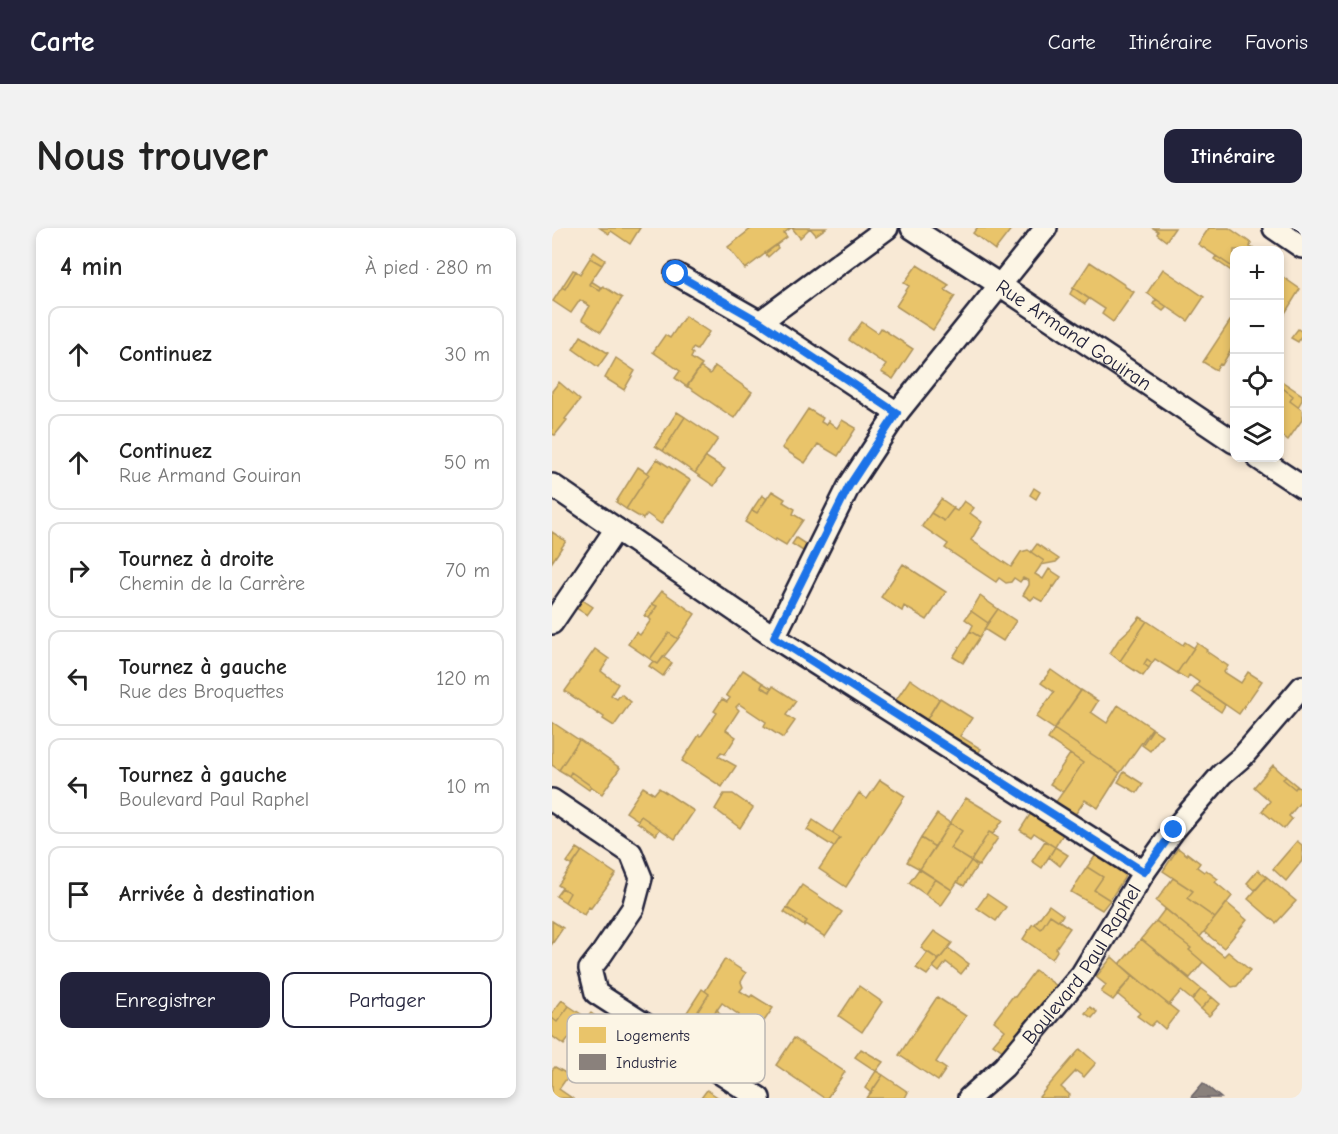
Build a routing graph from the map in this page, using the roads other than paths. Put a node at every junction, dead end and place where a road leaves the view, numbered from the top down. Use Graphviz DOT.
graph roads {
  1 [pos="887,228"];
  2 [pos="912,228"];
  3 [pos="1046,228"];
  4 [pos="1274,228"];
  5 [pos="1302,247"];
  6 [pos="676,274"];
  7 [pos="1000,285"];
  8 [pos="760,322"];
  9 [pos="897,413"];
  10 [pos="1230,439"];
  11 [pos="1264,462"];
  12 [pos="552,485"];
  13 [pos="1302,487"];
  14 [pos="616,529"];
  15 [pos="552,623"];
  16 [pos="774,637"];
  17 [pos="1302,687"];
  18 [pos="552,800"];
  19 [pos="1144,872"];
  20 [pos="629,1014"];
  21 [pos="736,1083"];
  22 [pos="759,1098"];
  23 [pos="969,1098"];
  1 -- 8 [label="street"];
  2 -- 7 [label="street, Rue Armand Gouiran"];
  3 -- 7 [label="street"];
  4 -- 5 [label="street"];
  6 -- 8 [label="street"];
  7 -- 9 [label="street"];
  7 -- 10 [label="street, Rue Armand Gouiran"];
  8 -- 9 [label="street"];
  9 -- 16 [label="street"];
  11 -- 13 [label="street"];
  12 -- 14 [label="street"];
  14 -- 15 [label="street"];
  14 -- 16 [label="street"];
  16 -- 19 [label="street"];
  17 -- 19 [label="street, Boulevard Paul Raphel"];
  18 -- 20 [label="street"];
  19 -- 23 [label="street, Boulevard Paul Raphel"];
  21 -- 22 [label="street"];
}
